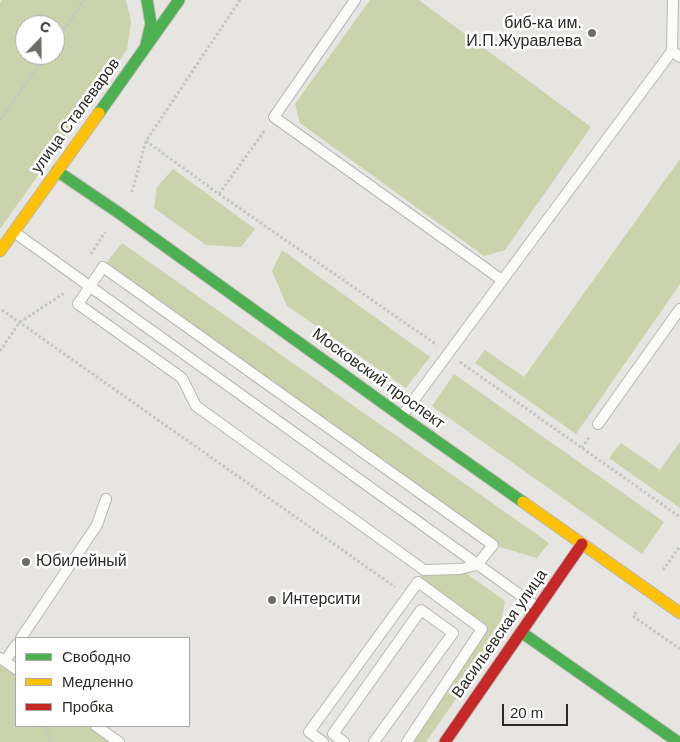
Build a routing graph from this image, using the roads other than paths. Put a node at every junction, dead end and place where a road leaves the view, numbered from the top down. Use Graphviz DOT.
graph roads {
  1 [pos="147,0"];
  2 [pos="179,0"];
  3 [pos="355,0"];
  4 [pos="673,0"];
  5 [pos="146,47"];
  6 [pos="676,54"];
  7 [pos="57,171"];
  8 [pos="14,232"];
  9 [pos="0,250"];
  10 [pos="502,280"];
  11 [pos="90,287"];
  12 [pos="680,309"];
  13 [pos="402,416"];
  14 [pos="598,424"];
  15 [pos="106,499"];
  16 [pos="582,544"];
  17 [pos="477,565"];
  18 [pos="538,608"];
  19 [pos="680,613"];
  20 [pos="521,632"];
  21 [pos="22,637"];
  22 [pos="15,646"];
  23 [pos="3,660"];
  24 [pos="15,668"];
  25 [pos="97,727"];
  26 [pos="119,742"];
  27 [pos="323,742"];
  28 [pos="344,742"];
  29 [pos="374,742"];
  30 [pos="407,742"];
  31 [pos="445,742"];
  32 [pos="678,742"];
  1 -- 5 [label="street"];
  2 -- 5 [label="street, улица Сталеваров"];
  3 -- 10 [label="lane"];
  4 -- 6 [label="lane"];
  5 -- 7 [label="street, улица Сталеваров"];
  6 -- 10 [label="lane"];
  7 -- 8 [label="street, улица Сталеваров"];
  7 -- 13 [label="street, Московский проспект"];
  8 -- 9 [label="street, улица Сталеваров"];
  8 -- 11 [label="lane"];
  10 -- 13 [label="lane"];
  11 -- 17 [label="lane"];
  11 -- 17 [label="lane"];
  11 -- 17 [label="lane"];
  12 -- 14 [label="lane"];
  13 -- 16 [label="street, Московский проспект"];
  15 -- 21 [label="lane"];
  16 -- 18 [label="street, Васильевская улица"];
  16 -- 19 [label="street, Московский проспект"];
  17 -- 18 [label="lane"];
  18 -- 20 [label="street, Васильевская улица"];
  20 -- 31 [label="street, Васильевская улица"];
  20 -- 32 [label="street"];
  22 -- 23 [label="lane"];
  23 -- 24 [label="lane"];
  25 -- 26 [label="lane"];
  27 -- 30 [label="lane"];
  28 -- 29 [label="lane"];
}
